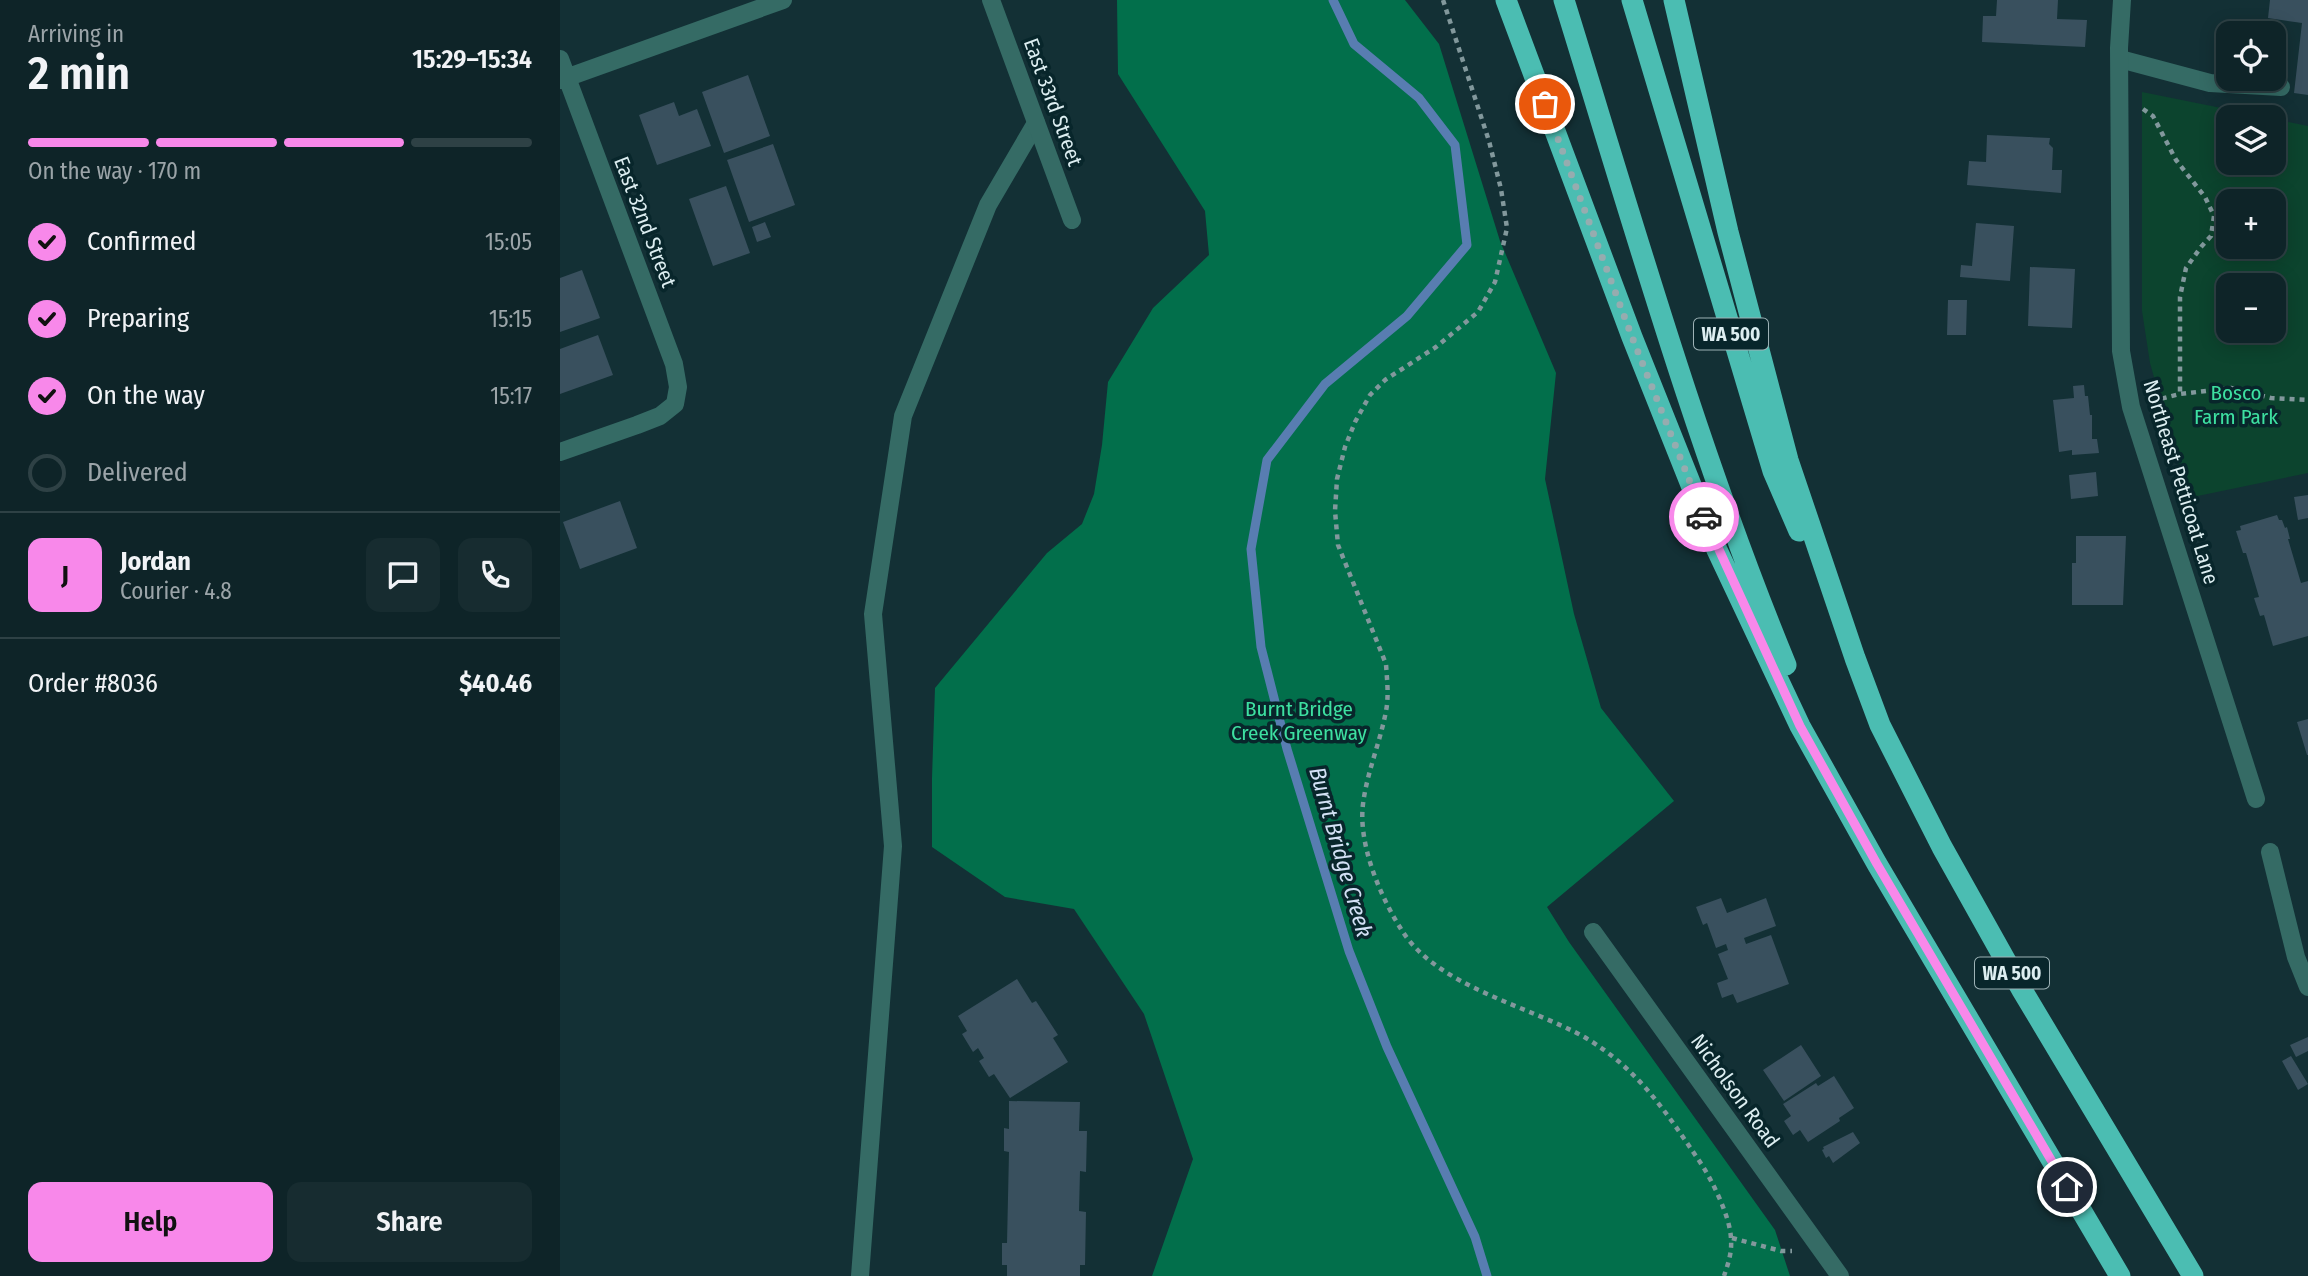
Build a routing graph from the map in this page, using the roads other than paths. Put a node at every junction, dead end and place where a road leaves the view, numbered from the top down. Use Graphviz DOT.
graph roads {
  1 [pos="783,0"];
  2 [pos="992,0"];
  3 [pos="1506,0"];
  4 [pos="1564,0"];
  5 [pos="1632,0"];
  6 [pos="1674,0"];
  7 [pos="2122,0"];
  8 [pos="560,59"];
  9 [pos="2119,59"];
  10 [pos="563,78"];
  11 [pos="2216,83"];
  12 [pos="1036,123"];
  13 [pos="1072,220"];
  14 [pos="560,452"];
  15 [pos="1855,658"];
  16 [pos="2256,799"];
  17 [pos="2270,852"];
  18 [pos="1593,932"];
  19 [pos="2308,987"];
  20 [pos="1975,1031"];
  21 [pos="860,1276"];
  22 [pos="1840,1276"];
  23 [pos="2120,1276"];
  24 [pos="2193,1276"];
  1 -- 10 [label="street"];
  2 -- 12 [label="street, East 33rd Street"];
  3 -- 20 [label="highway"];
  4 -- 20 [label="highway, WA 500"];
  5 -- 15 [label="highway, WA 500"];
  6 -- 15 [label="highway"];
  7 -- 9 [label="street, Northeast Petticoat Lane"];
  8 -- 10 [label="street, East 32nd Street"];
  9 -- 11 [label="street"];
  9 -- 16 [label="street, Northeast Petticoat Lane"];
  10 -- 14 [label="street, East 32nd Street"];
  12 -- 13 [label="street, East 33rd Street"];
  12 -- 21 [label="street"];
  15 -- 24 [label="highway, WA 500"];
  17 -- 19 [label="street"];
  18 -- 22 [label="street, Nicholson Road"];
  20 -- 23 [label="highway, WA 500"];
}
